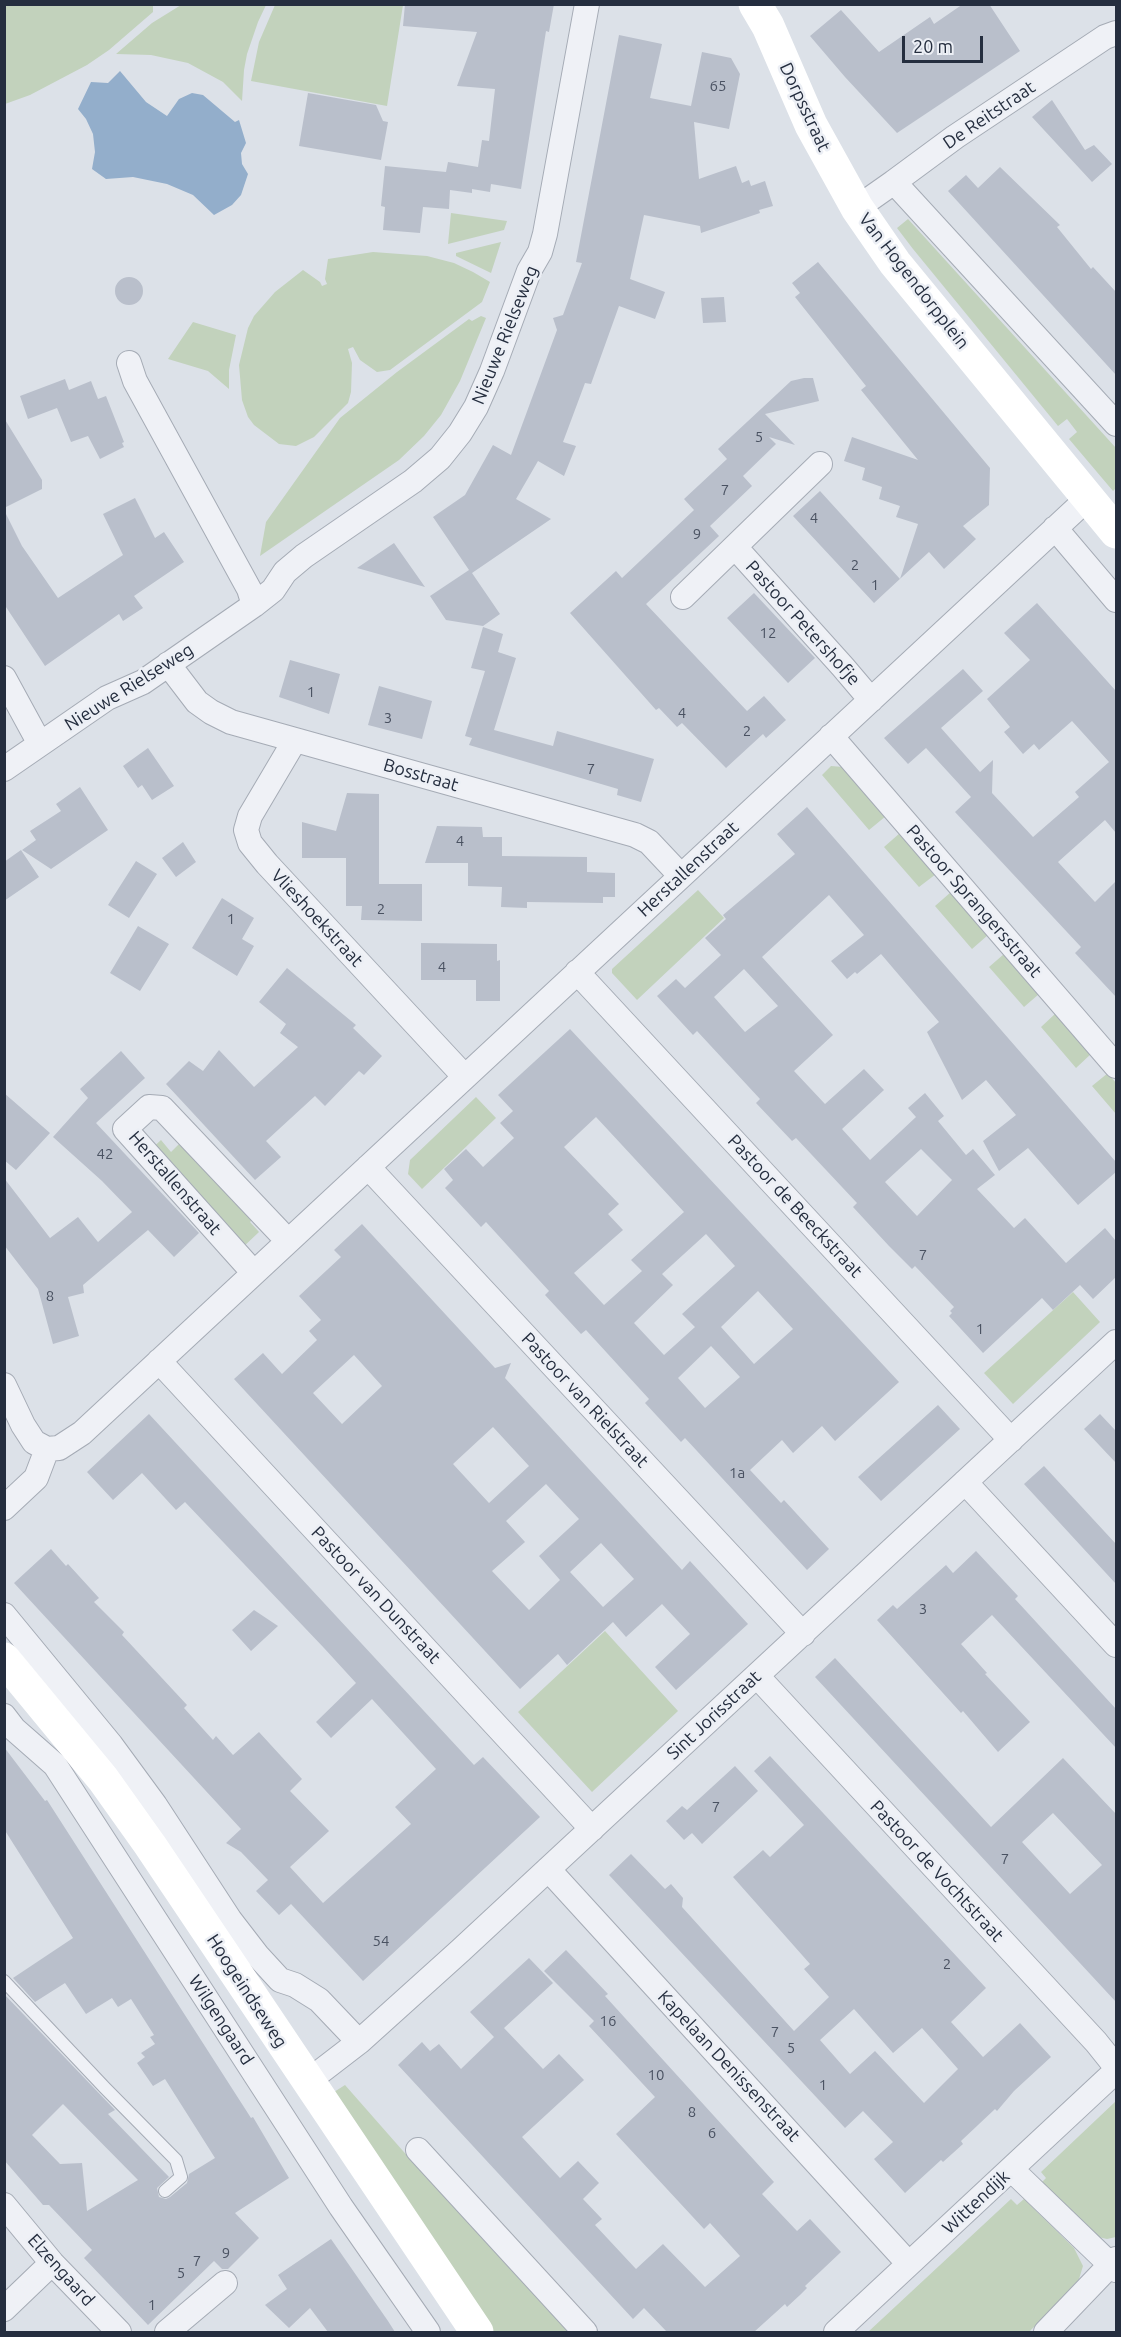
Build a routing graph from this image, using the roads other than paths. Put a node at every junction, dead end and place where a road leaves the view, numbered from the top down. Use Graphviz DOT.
graph roads {
  1 [pos="587,4"];
  2 [pos="755,4"];
  3 [pos="1116,33"];
  4 [pos="894,182"];
  5 [pos="857,208"];
  6 [pos="129,363"];
  7 [pos="1116,424"];
  8 [pos="820,464"];
  9 [pos="1088,498"];
  10 [pos="1056,528"];
  11 [pos="1116,532"];
  12 [pos="735,547"];
  13 [pos="683,597"];
  14 [pos="1116,600"];
  15 [pos="254,605"];
  16 [pos="168,664"];
  17 [pos="4,678"];
  18 [pos="871,700"];
  19 [pos="831,736"];
  20 [pos="295,740"];
  21 [pos="40,744"];
  22 [pos="4,769"];
  23 [pos="681,876"];
  24 [pos="577,972"];
  25 [pos="1116,1066"];
  26 [pos="465,1077"];
  27 [pos="368,1167"];
  28 [pos="288,1241"];
  29 [pos="254,1273"];
  30 [pos="1116,1342"];
  31 [pos="159,1361"];
  32 [pos="4,1384"];
  33 [pos="1011,1440"];
  34 [pos="47,1449"];
  35 [pos="965,1482"];
  36 [pos="4,1508"];
  37 [pos="4,1615"];
  38 [pos="802,1634"];
  39 [pos="1116,1645"];
  40 [pos="4,1659"];
  41 [pos="757,1676"];
  42 [pos="4,1716"];
  43 [pos="592,1829"];
  44 [pos="548,1869"];
  45 [pos="4,1981"];
  46 [pos="358,2042"];
  47 [pos="1116,2069"];
  48 [pos="307,2082"];
  49 [pos="418,2150"];
  50 [pos="1011,2169"];
  51 [pos="165,2191"];
  52 [pos="4,2205"];
  53 [pos="52,2264"];
  54 [pos="909,2264"];
  55 [pos="1115,2265"];
  56 [pos="225,2283"];
  57 [pos="4,2309"];
  58 [pos="119,2332"];
  59 [pos="168,2332"];
  60 [pos="428,2332"];
  61 [pos="477,2332"];
  62 [pos="585,2332"];
  63 [pos="836,2332"];
  64 [pos="1046,2332"];
  1 -- 15 [label="street, Nieuwe Rielseweg"];
  2 -- 5 [label="street, Dorpsstraat"];
  3 -- 4 [label="street, De Reitstraat"];
  4 -- 5 [label="street, Van Hogendorpplein"];
  4 -- 7 [label="street"];
  5 -- 9 [label="street, Van Hogendorpplein"];
  6 -- 15 [label="street"];
  8 -- 12 [label="street, Pastoor Petershofje"];
  9 -- 10 [label="street, Herstallenstraat"];
  9 -- 11 [label="street, Van Hogendorpplein"];
  10 -- 14 [label="street"];
  10 -- 18 [label="street, Herstallenstraat"];
  12 -- 13 [label="street, Pastoor Petershofje"];
  12 -- 18 [label="street, Pastoor Petershofje"];
  15 -- 16 [label="street, Nieuwe Rielseweg"];
  16 -- 20 [label="street, Bosstraat"];
  16 -- 21 [label="street, Nieuwe Rielseweg"];
  17 -- 21 [label="street"];
  18 -- 19 [label="street, Herstallenstraat"];
  19 -- 23 [label="street, Herstallenstraat"];
  19 -- 25 [label="street, Pastoor Sprangersstraat"];
  20 -- 23 [label="street, Bosstraat"];
  20 -- 26 [label="street, Vlieshoekstraat"];
  21 -- 22 [label="street, Nieuwe Rielseweg"];
  23 -- 24 [label="street, Herstallenstraat"];
  24 -- 26 [label="street, Herstallenstraat"];
  24 -- 33 [label="street, Pastoor de Beeckstraat"];
  26 -- 27 [label="street, Herstallenstraat"];
  27 -- 28 [label="street, Herstallenstraat"];
  27 -- 38 [label="street, Pastoor van Rielstraat"];
  28 -- 29 [label="street, Herstallenstraat"];
  28 -- 29 [label="street, Herstallenstraat"];
  29 -- 31 [label="street, Herstallenstraat"];
  30 -- 33 [label="street, Sint Jorisstraat"];
  31 -- 34 [label="street, Herstallenstraat"];
  31 -- 43 [label="street, Pastoor van Dunstraat"];
  32 -- 34 [label="street"];
  33 -- 35 [label="street, Sint Jorisstraat"];
  34 -- 36 [label="street"];
  35 -- 38 [label="street, Sint Jorisstraat"];
  35 -- 39 [label="street"];
  37 -- 46 [label="street, Hoogeindseweg"];
  38 -- 41 [label="street, Sint Jorisstraat"];
  40 -- 48 [label="street, Hoogeindseweg"];
  41 -- 43 [label="street, Sint Jorisstraat"];
  41 -- 47 [label="street, Pastoor de Vochtstraat"];
  42 -- 60 [label="street, Wilgengaard"];
  43 -- 44 [label="street, Sint Jorisstraat"];
  44 -- 46 [label="street, Sint Jorisstraat"];
  44 -- 54 [label="street, Kapelaan Denissenstraat"];
  45 -- 51 [label="lane"];
  46 -- 48 [label="street, Sint Jorisstraat"];
  47 -- 50 [label="street, Wittendijk"];
  48 -- 61 [label="street, Hoogeindseweg"];
  49 -- 62 [label="street"];
  50 -- 54 [label="street, Wittendijk"];
  50 -- 55 [label="street"];
  52 -- 53 [label="street, Elzengaard"];
  53 -- 57 [label="street"];
  53 -- 58 [label="street, Elzengaard"];
  54 -- 63 [label="street, Wittendijk"];
  55 -- 64 [label="street"];
  56 -- 59 [label="street"];
}
